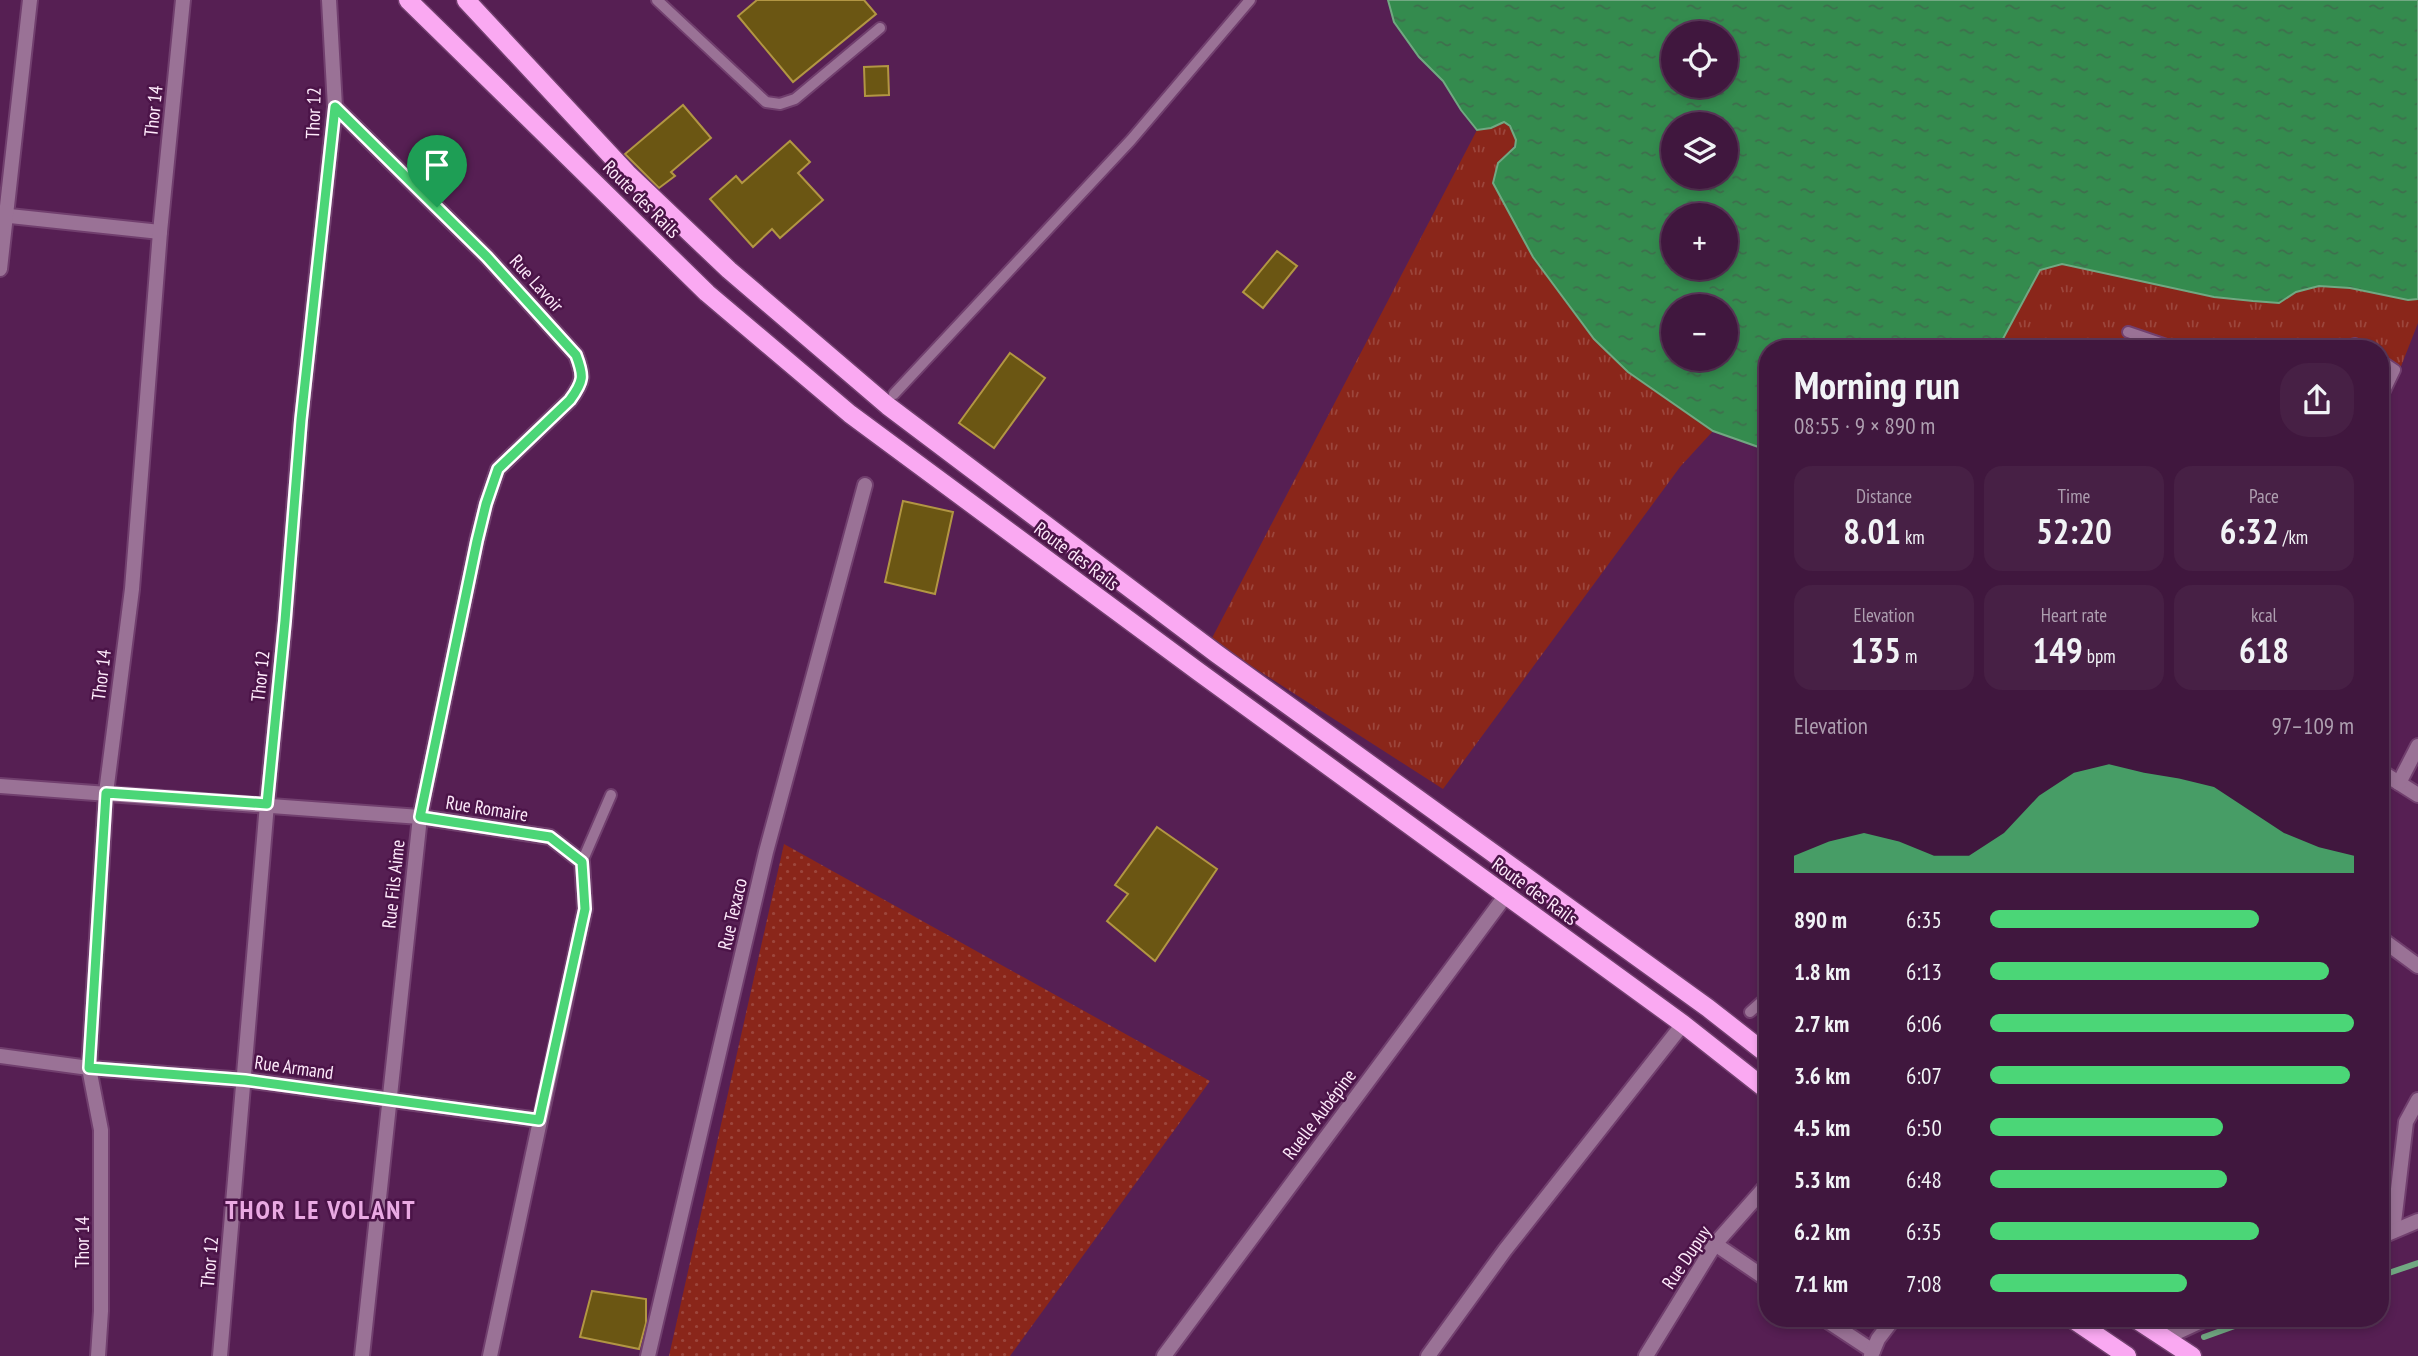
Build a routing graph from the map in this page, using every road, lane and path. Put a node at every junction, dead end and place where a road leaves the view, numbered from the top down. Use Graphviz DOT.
graph roads {
  1 [pos="30,0"];
  2 [pos="183,0"];
  3 [pos="329,0"];
  4 [pos="408,0"];
  5 [pos="466,0"];
  6 [pos="657,0"];
  7 [pos="1250,0"];
  8 [pos="880,28"];
  9 [pos="335,107"];
  10 [pos="2,216"];
  11 [pos="160,232"];
  12 [pos="0,269"];
  13 [pos="2128,332"];
  14 [pos="2152,340"];
  15 [pos="2389,366"];
  16 [pos="583,372"];
  17 [pos="2389,382"];
  18 [pos="894,394"];
  19 [pos="865,485"];
  20 [pos="2418,746"];
  21 [pos="2389,777"];
  22 [pos="2399,783"];
  23 [pos="0,786"];
  24 [pos="106,793"];
  25 [pos="611,795"];
  26 [pos="2418,795"];
  27 [pos="267,804"];
  28 [pos="420,817"];
  29 [pos="582,862"];
  30 [pos="1506,895"];
  31 [pos="2389,945"];
  32 [pos="2418,966"];
  33 [pos="1759,1004"];
  34 [pos="1750,1012"];
  35 [pos="1682,1024"];
  36 [pos="1759,1048"];
  37 [pos="0,1056"];
  38 [pos="89,1068"];
  39 [pos="245,1080"];
  40 [pos="1759,1084"];
  41 [pos="388,1100"];
  42 [pos="2418,1100"];
  43 [pos="539,1120"];
  44 [pos="1759,1194"];
  45 [pos="2418,1221"];
  46 [pos="2389,1222"];
  47 [pos="2389,1233"];
  48 [pos="1715,1244"];
  49 [pos="1759,1274"];
  50 [pos="1835,1327"];
  51 [pos="1887,1327"];
  52 [pos="2083,1327"];
  53 [pos="2148,1327"];
  54 [pos="2189,1327"];
  55 [pos="2165,1338"];
  56 [pos="1872,1354"];
  57 [pos="2118,1354"];
  58 [pos="98,1356"];
  59 [pos="220,1356"];
  60 [pos="362,1356"];
  61 [pos="490,1356"];
  62 [pos="648,1356"];
  63 [pos="1164,1356"];
  64 [pos="1428,1356"];
  65 [pos="1646,1356"];
  66 [pos="2192,1356"];
  1 -- 10 [label="street"];
  2 -- 11 [label="street, Thor 14"];
  3 -- 9 [label="street, Thor 12"];
  4 -- 30 [label="main road, Route des Rails"];
  5 -- 36 [label="main road, Route des Rails"];
  6 -- 8 [label="lane"];
  7 -- 18 [label="lane"];
  9 -- 16 [label="street, Rue Lavoir"];
  9 -- 27 [label="street, Thor 12"];
  10 -- 11 [label="street"];
  10 -- 12 [label="street"];
  11 -- 24 [label="street, Thor 14"];
  13 -- 14 [label="lane"];
  15 -- 17 [label="lane"];
  16 -- 28 [label="street, Rue Fils Aime"];
  19 -- 62 [label="street, Rue Texaco"];
  20 -- 22 [label="street"];
  21 -- 22 [label="street"];
  22 -- 26 [label="street"];
  23 -- 24 [label="street, Rue Romaire"];
  24 -- 27 [label="street, Rue Romaire"];
  24 -- 38 [label="street, Thor 14"];
  25 -- 29 [label="lane"];
  27 -- 28 [label="street, Rue Romaire"];
  27 -- 39 [label="street, Thor 12"];
  28 -- 29 [label="street, Rue Romaire"];
  28 -- 41 [label="street, Rue Fils Aime"];
  29 -- 43 [label="street"];
  30 -- 35 [label="main road, Route des Rails"];
  30 -- 63 [label="street, Ruelle Aubépine"];
  31 -- 32 [label="street"];
  33 -- 34 [label="lane"];
  35 -- 40 [label="main road, Route des Rails"];
  35 -- 64 [label="street"];
  37 -- 38 [label="street, Rue Armand"];
  38 -- 39 [label="street, Rue Armand"];
  38 -- 58 [label="street, Thor 14"];
  39 -- 41 [label="street, Rue Armand"];
  39 -- 59 [label="street, Thor 12"];
  41 -- 43 [label="street, Rue Armand"];
  41 -- 60 [label="street, Rue Fils Aime"];
  42 -- 46 [label="street"];
  43 -- 61 [label="street"];
  44 -- 48 [label="street, Rue Dupuy"];
  45 -- 47 [label="street"];
  48 -- 49 [label="street"];
  48 -- 65 [label="street, Rue Dupuy"];
  50 -- 56 [label="street"];
  51 -- 56 [label="street"];
  52 -- 57 [label="main road"];
  53 -- 55 [label="main road"];
  54 -- 55 [label="street"];
  55 -- 66 [label="main road"];
}
